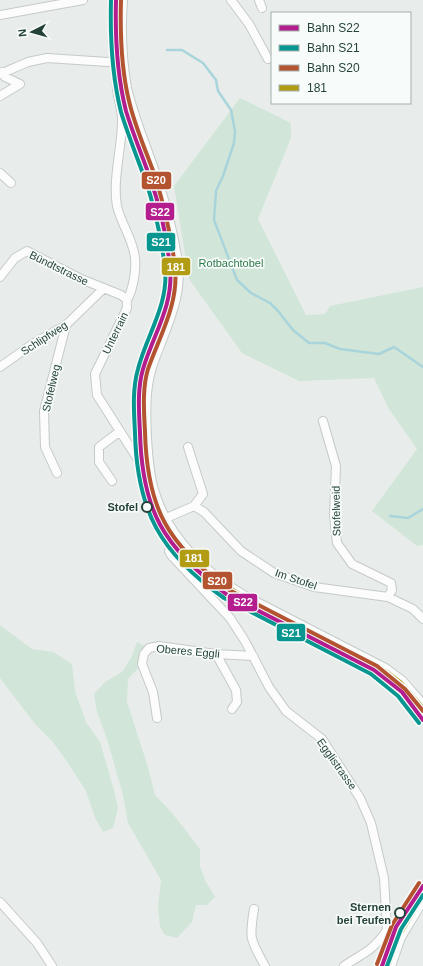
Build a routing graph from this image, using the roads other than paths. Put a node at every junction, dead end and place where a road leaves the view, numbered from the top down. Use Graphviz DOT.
graph roads {
  1 [pos="83,0"];
  2 [pos="120,0"];
  3 [pos="231,0"];
  4 [pos="0,15"];
  5 [pos="268,59"];
  6 [pos="123,63"];
  7 [pos="1,73"];
  8 [pos="124,76"];
  9 [pos="0,96"];
  10 [pos="0,173"];
  11 [pos="11,183"];
  12 [pos="0,277"];
  13 [pos="103,289"];
  14 [pos="126,299"];
  15 [pos="66,325"];
  16 [pos="0,367"];
  17 [pos="323,421"];
  18 [pos="119,432"];
  19 [pos="188,447"];
  20 [pos="147,460"];
  21 [pos="56,473"];
  22 [pos="112,481"];
  23 [pos="194,506"];
  24 [pos="164,519"];
  25 [pos="178,541"];
  26 [pos="388,597"];
  27 [pos="423,619"];
  28 [pos="216,654"];
  29 [pos="253,656"];
  30 [pos="423,706"];
  31 [pos="232,708"];
  32 [pos="157,718"];
  33 [pos="423,897"];
  34 [pos="0,902"];
  35 [pos="254,909"];
  36 [pos="386,930"];
  37 [pos="399,937"];
  38 [pos="52,966"];
  39 [pos="265,966"];
  40 [pos="344,966"];
  41 [pos="388,966"];
  1 -- 4 [label="street"];
  2 -- 6 [label="street"];
  3 -- 5 [label="street"];
  6 -- 7 [label="street"];
  6 -- 8 [label="street"];
  7 -- 9 [label="street"];
  8 -- 14 [label="street, Unterrain"];
  8 -- 20 [label="street"];
  10 -- 11 [label="street"];
  12 -- 13 [label="street, Bündtstrasse"];
  13 -- 14 [label="street, Bündtstrasse"];
  13 -- 15 [label="street, Schlipfweg"];
  14 -- 18 [label="street, Unterrain"];
  15 -- 16 [label="street, Schlipfweg"];
  15 -- 21 [label="street, Stofelweg"];
  17 -- 26 [label="street, Stofelweid"];
  18 -- 20 [label="street, Unterrain"];
  18 -- 22 [label="street"];
  19 -- 23 [label="street"];
  20 -- 24 [label="street"];
  23 -- 24 [label="street"];
  23 -- 26 [label="street, Im Stofel"];
  24 -- 25 [label="street"];
  25 -- 29 [label="street, Egglistrasse"];
  25 -- 30 [label="street"];
  26 -- 27 [label="street, Im Stofel"];
  28 -- 29 [label="street, Oberes Eggli"];
  28 -- 31 [label="street"];
  28 -- 32 [label="street, Oberes Eggli"];
  29 -- 36 [label="street, Egglistrasse"];
  33 -- 37 [label="street"];
  34 -- 38 [label="street"];
  35 -- 39 [label="street"];
  36 -- 37 [label="street"];
  36 -- 40 [label="street"];
  37 -- 41 [label="street"];
}
